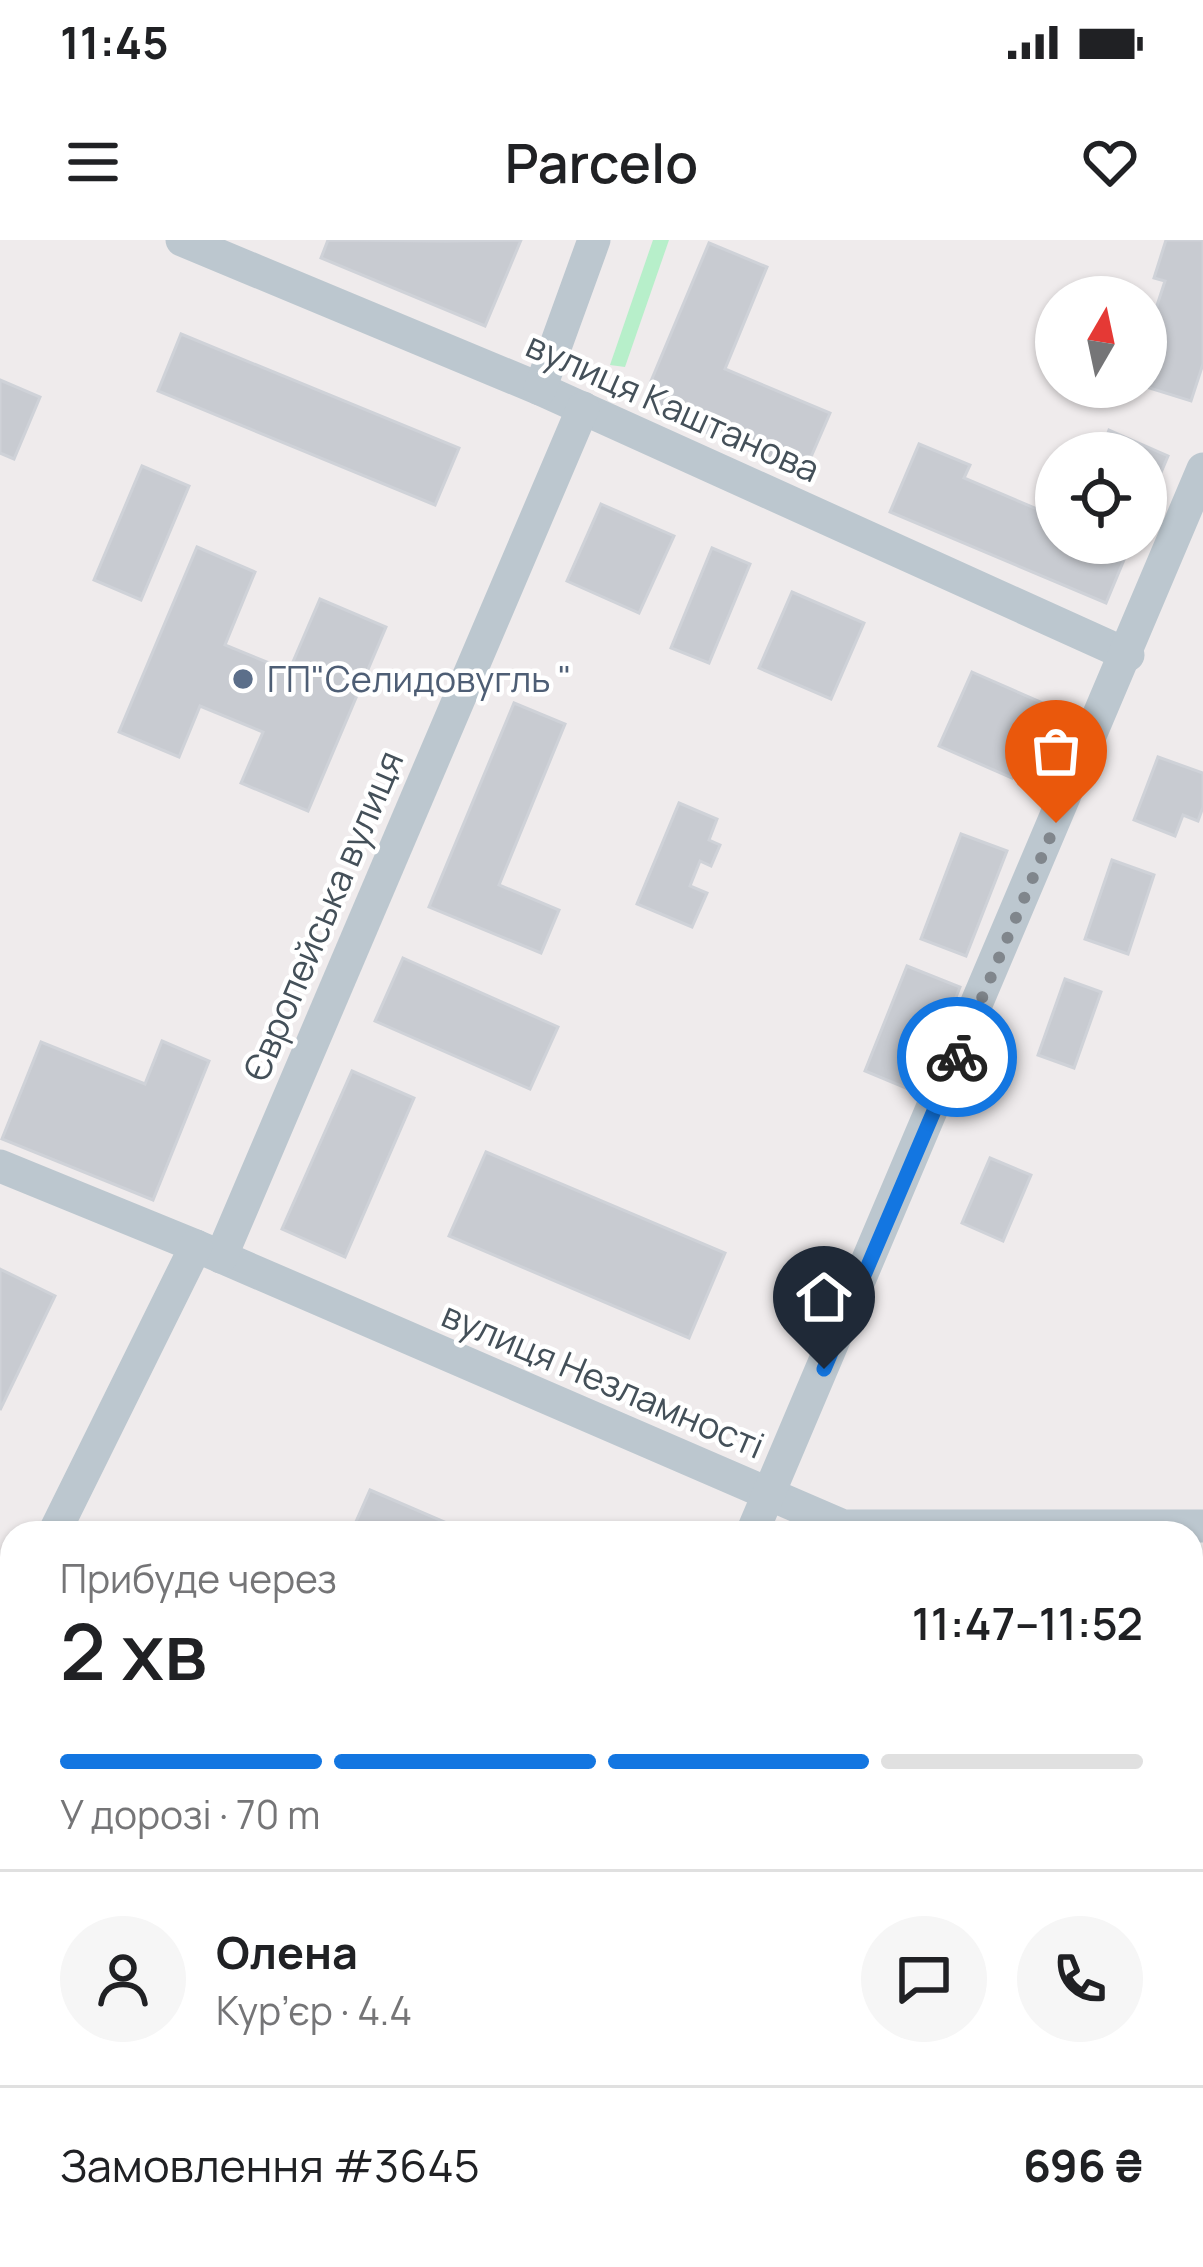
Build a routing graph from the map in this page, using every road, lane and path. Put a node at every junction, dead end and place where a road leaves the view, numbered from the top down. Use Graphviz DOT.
graph roads {
  1 [pos="182,240"];
  2 [pos="594,240"];
  3 [pos="540,389"];
  4 [pos="583,408"];
  5 [pos="1203,469"];
  6 [pos="1127,655"];
  7 [pos="0,1166"];
  8 [pos="209,1252"];
  9 [pos="771,1495"];
  10 [pos="60,1521"];
  11 [pos="758,1521"];
  12 [pos="831,1521"];
  1 -- 3 [label="street, вулиця Каштанова"];
  2 -- 3 [label="street"];
  3 -- 4 [label="street, вулиця Каштанова"];
  4 -- 6 [label="street, вулиця Каштанова"];
  4 -- 8 [label="street, Європейська вулиця"];
  5 -- 6 [label="street"];
  6 -- 9 [label="street"];
  7 -- 8 [label="street, вулиця Незламності"];
  8 -- 9 [label="street, вулиця Незламності"];
  8 -- 10 [label="street, Європейська вулиця"];
  9 -- 11 [label="street"];
  9 -- 12 [label="street, вулиця Незламності"];
}
